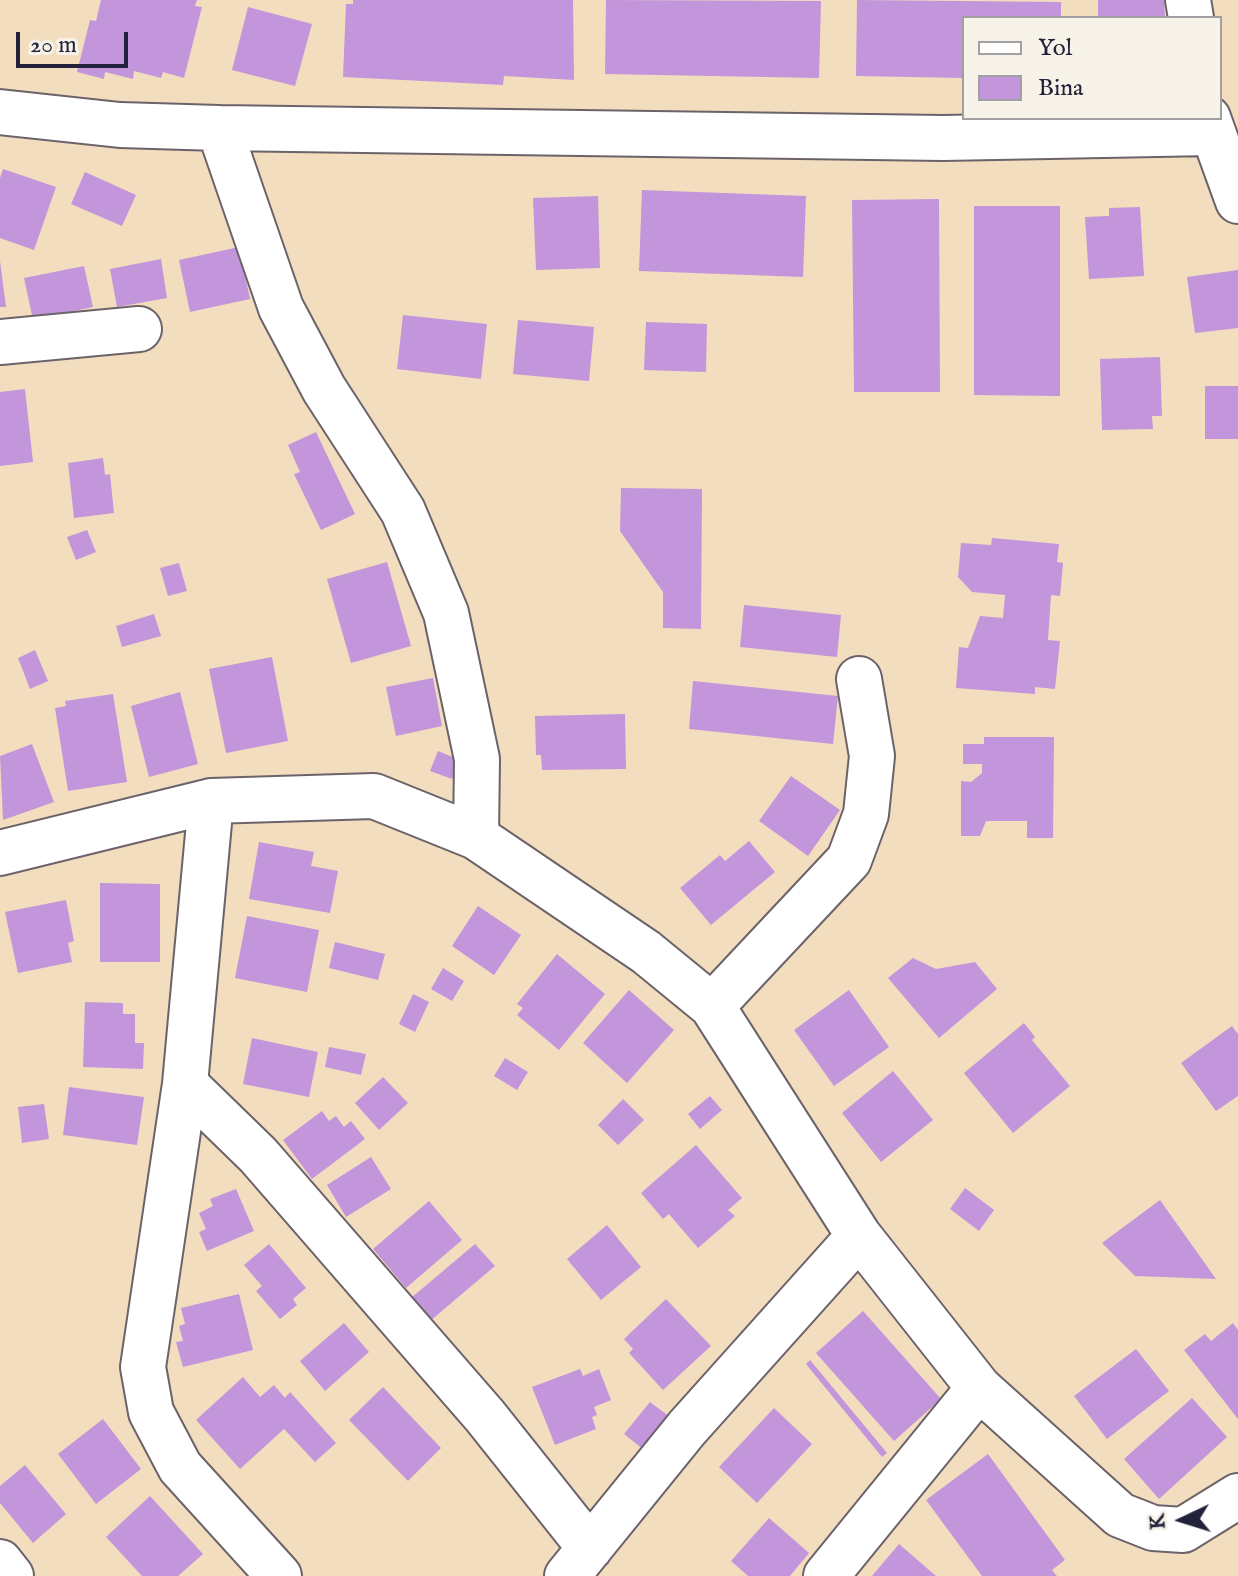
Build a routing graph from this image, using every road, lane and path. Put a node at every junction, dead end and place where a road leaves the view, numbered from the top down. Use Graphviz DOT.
graph roads {
  1 [pos="0,112"];
  2 [pos="1209,125"];
  3 [pos="219,128"];
  4 [pos="1238,201"];
  5 [pos="139,329"];
  6 [pos="0,342"];
  7 [pos="859,679"];
  8 [pos="211,801"];
  9 [pos="476,837"];
  10 [pos="0,853"];
  11 [pos="712,1006"];
  12 [pos="185,1084"];
  13 [pos="859,1236"];
  14 [pos="979,1388"];
  15 [pos="1238,1496"];
  16 [pos="0,1562"];
  17 [pos="578,1562"];
  18 [pos="11,1576"];
  19 [pos="279,1576"];
  20 [pos="826,1576"];
  1 -- 3 [label="street"];
  2 -- 3 [label="street"];
  2 -- 4 [label="street"];
  3 -- 9 [label="street"];
  5 -- 6 [label="street"];
  7 -- 11 [label="street"];
  8 -- 9 [label="street"];
  8 -- 10 [label="street"];
  8 -- 12 [label="street"];
  9 -- 11 [label="street"];
  11 -- 13 [label="street"];
  12 -- 17 [label="street"];
  12 -- 19 [label="street"];
  13 -- 14 [label="street"];
  13 -- 17 [label="street"];
  14 -- 15 [label="street"];
  14 -- 20 [label="street"];
  16 -- 18 [label="street"];
}
